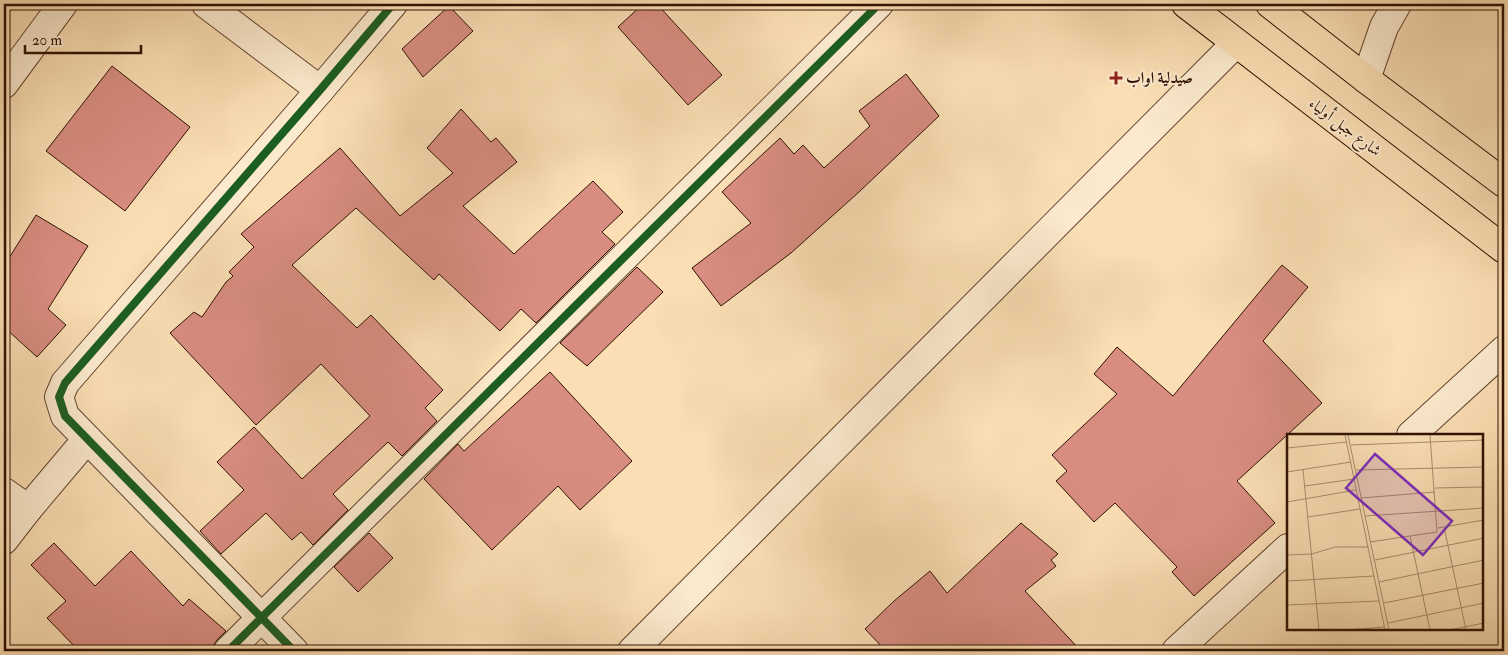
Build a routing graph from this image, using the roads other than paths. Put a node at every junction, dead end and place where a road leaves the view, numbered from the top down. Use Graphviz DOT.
graph roads {
  1 [pos="63,4"];
  2 [pos="206,4"];
  3 [pos="393,4"];
  4 [pos="879,4"];
  5 [pos="1186,4"];
  6 [pos="1270,4"];
  7 [pos="1397,4"];
  8 [pos="1236,43"];
  9 [pos="1366,79"];
  10 [pos="4,84"];
  11 [pos="320,90"];
  12 [pos="1504,182"];
  13 [pos="1504,249"];
  14 [pos="1504,350"];
  15 [pos="1413,434"];
  16 [pos="87,439"];
  17 [pos="4,492"];
  18 [pos="28,509"];
  19 [pos="4,540"];
  20 [pos="1287,549"];
  21 [pos="260,618"];
  22 [pos="228,651"];
  23 [pos="294,651"];
  24 [pos="632,651"];
  25 [pos="1176,651"];
  1 -- 10 [label="street"];
  2 -- 11 [label="street"];
  3 -- 11 [label="street"];
  4 -- 21 [label="street"];
  5 -- 8 [label="main road, شارع جبل أولياء"];
  6 -- 9 [label="main road"];
  7 -- 9 [label="street"];
  8 -- 13 [label="main road, شارع جبل أولياء"];
  8 -- 24 [label="street"];
  9 -- 12 [label="main road"];
  11 -- 16 [label="street"];
  14 -- 15 [label="street"];
  16 -- 18 [label="street"];
  16 -- 21 [label="street"];
  17 -- 18 [label="street"];
  18 -- 19 [label="street"];
  20 -- 25 [label="street"];
  21 -- 22 [label="street"];
  21 -- 23 [label="street"];
}
